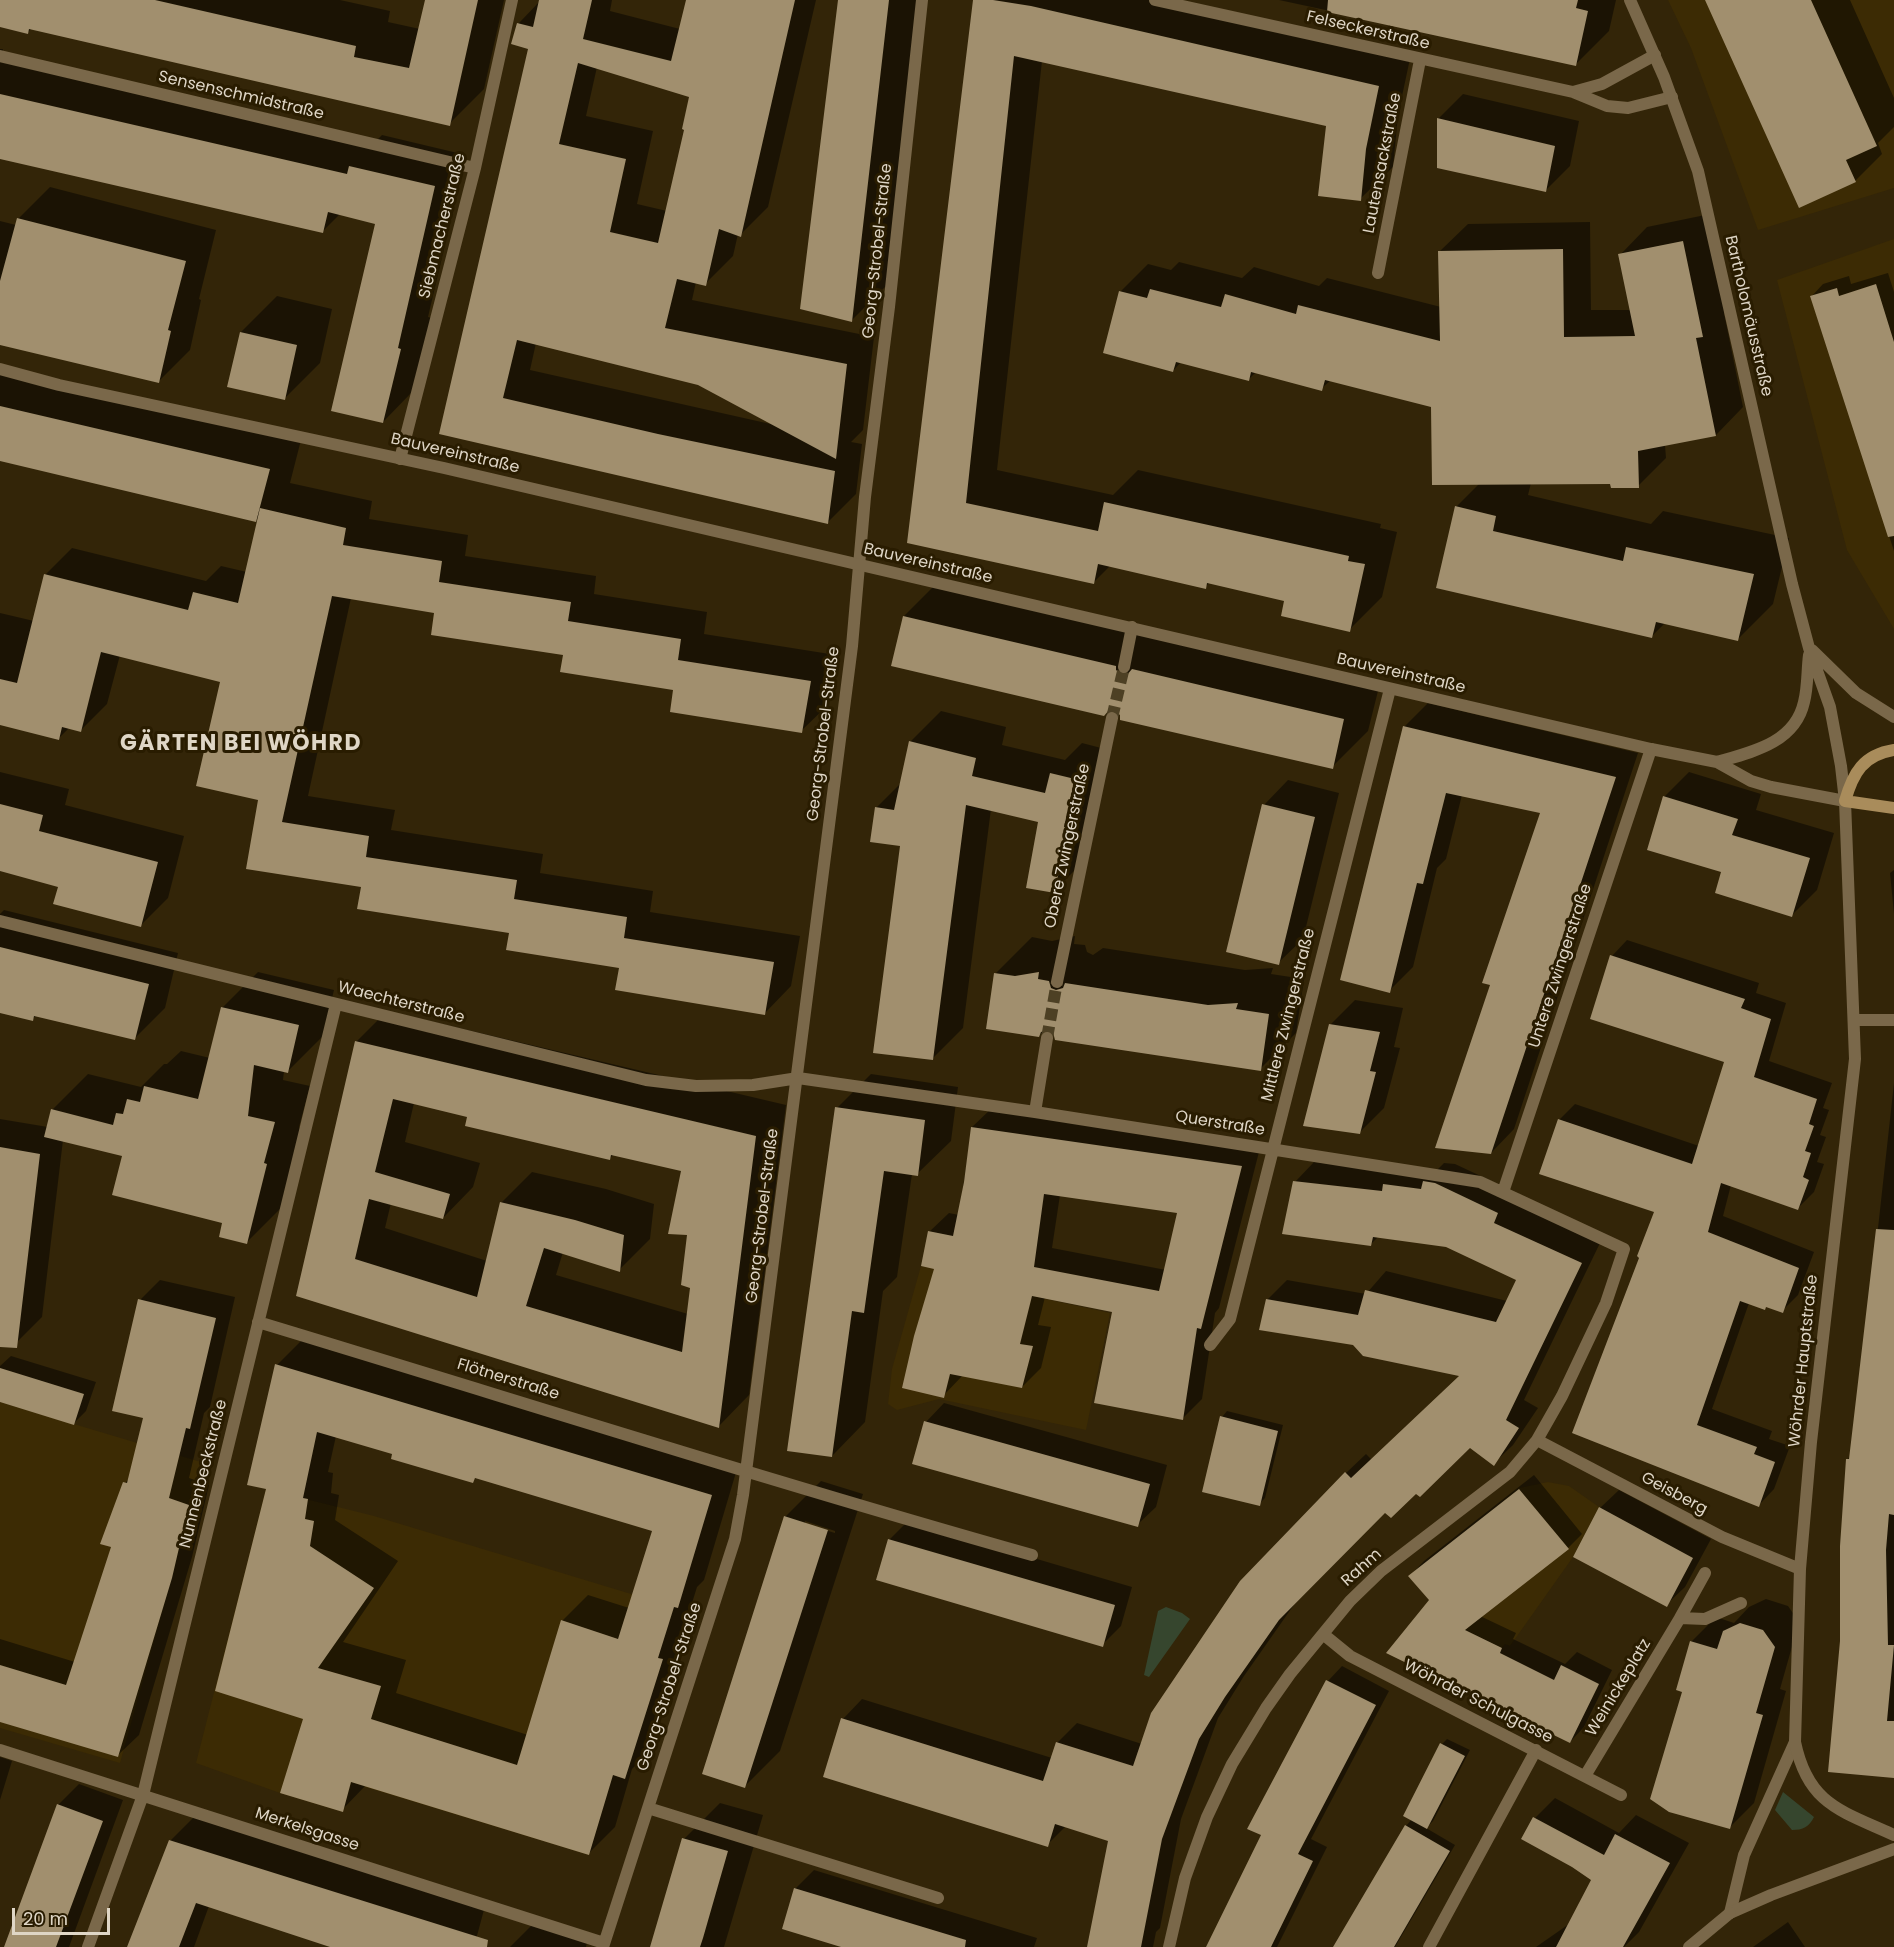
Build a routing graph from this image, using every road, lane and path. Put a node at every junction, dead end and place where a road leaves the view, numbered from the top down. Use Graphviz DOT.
graph roads {
  1 [pos="512,0"];
  2 [pos="922,0"];
  3 [pos="1155,0"];
  4 [pos="1630,0"];
  5 [pos="1655,55"];
  6 [pos="0,56"];
  7 [pos="1420,60"];
  8 [pos="1573,92"];
  9 [pos="1672,97"];
  10 [pos="475,168"];
  11 [pos="1378,273"];
  12 [pos="0,369"];
  13 [pos="400,459"];
  14 [pos="858,564"];
  15 [pos="1132,627"];
  16 [pos="1809,648"];
  17 [pos="1124,667"];
  18 [pos="1390,689"];
  19 [pos="1894,717"];
  20 [pos="1112,718"];
  21 [pos="1651,749"];
  22 [pos="1894,750"];
  23 [pos="1716,762"];
  24 [pos="1845,801"];
  25 [pos="1894,808"];
  26 [pos="0,921"];
  27 [pos="1057,982"];
  28 [pos="336,1004"];
  29 [pos="1854,1020"];
  30 [pos="1894,1020"];
  31 [pos="1047,1038"];
  32 [pos="798,1078"];
  33 [pos="1035,1112"];
  34 [pos="1272,1149"];
  35 [pos="1503,1192"];
  36 [pos="1624,1249"];
  37 [pos="258,1322"];
  38 [pos="1210,1345"];
  39 [pos="1537,1440"];
  40 [pos="747,1470"];
  41 [pos="1032,1555"];
  42 [pos="1800,1569"];
  43 [pos="1705,1573"];
  44 [pos="1741,1603"];
  45 [pos="1680,1618"];
  46 [pos="1323,1634"];
  47 [pos="1795,1742"];
  48 [pos="0,1750"];
  49 [pos="1536,1750"];
  50 [pos="1585,1776"];
  51 [pos="1621,1794"];
  52 [pos="142,1795"];
  53 [pos="648,1808"];
  54 [pos="1894,1835"];
  55 [pos="1894,1849"];
  56 [pos="938,1898"];
  57 [pos="1730,1913"];
  58 [pos="603,1945"];
  59 [pos="88,1947"];
  60 [pos="1169,1947"];
  61 [pos="1429,1947"];
  62 [pos="1689,1947"];
  1 -- 10 [label="street, Siebmacherstraße"];
  2 -- 14 [label="street, Georg-Strobel-Straße"];
  3 -- 7 [label="street, Felseckerstraße"];
  4 -- 5 [label="street, Bartholomäusstraße"];
  5 -- 8 [label="street, Felseckerstraße"];
  5 -- 9 [label="street, Bartholomäusstraße"];
  6 -- 10 [label="street, Sensenschmidstraße"];
  7 -- 8 [label="street, Felseckerstraße"];
  7 -- 11 [label="street, Lautensackstraße"];
  8 -- 9 [label="street, Felseckerstraße"];
  9 -- 16 [label="street, Bartholomäusstraße"];
  10 -- 13 [label="street, Siebmacherstraße"];
  12 -- 13 [label="street, Bauvereinstraße"];
  13 -- 14 [label="street, Bauvereinstraße"];
  14 -- 15 [label="street, Bauvereinstraße"];
  14 -- 32 [label="street, Georg-Strobel-Straße"];
  15 -- 17 [label="street"];
  15 -- 18 [label="street, Bauvereinstraße"];
  16 -- 19 [label="street"];
  16 -- 23 [label="street"];
  16 -- 24 [label="street, Bartholomäusstraße"];
  18 -- 21 [label="street, Bauvereinstraße"];
  18 -- 34 [label="street, Mittlere Zwingerstraße"];
  20 -- 27 [label="street, Obere Zwingerstraße"];
  21 -- 23 [label="street, Bauvereinstraße"];
  21 -- 35 [label="street, Untere Zwingerstraße"];
  22 -- 24 [label="main road"];
  23 -- 24 [label="street, Bauvereinstraße"];
  24 -- 25 [label="main road"];
  24 -- 29 [label="street, Wöhrder Hauptstraße"];
  26 -- 28 [label="street, Waechterstraße"];
  28 -- 32 [label="street, Waechterstraße"];
  28 -- 37 [label="street, Nunnenbeckstraße"];
  29 -- 30 [label="street"];
  29 -- 42 [label="street, Wöhrder Hauptstraße"];
  31 -- 33 [label="street"];
  32 -- 33 [label="street, Querstraße"];
  32 -- 40 [label="street, Georg-Strobel-Straße"];
  33 -- 34 [label="street, Querstraße"];
  34 -- 35 [label="street, Querstraße"];
  34 -- 38 [label="street, Mittlere Zwingerstraße"];
  35 -- 36 [label="street, Querstraße"];
  36 -- 39 [label="street, Rahm"];
  37 -- 40 [label="street, Flötnerstraße"];
  37 -- 52 [label="street, Nunnenbeckstraße"];
  39 -- 42 [label="street, Geisberg"];
  39 -- 46 [label="street, Rahm"];
  40 -- 41 [label="street"];
  40 -- 53 [label="street, Georg-Strobel-Straße"];
  42 -- 47 [label="street, Wöhrder Hauptstraße"];
  43 -- 45 [label="street, Weinickeplatz"];
  44 -- 45 [label="street"];
  45 -- 50 [label="street, Weinickeplatz"];
  46 -- 49 [label="street, Wöhrder Schulgasse"];
  46 -- 60 [label="street, Rahm"];
  47 -- 54 [label="street"];
  47 -- 57 [label="street, Wöhrder Hauptstraße"];
  48 -- 52 [label="street, Merkelsgasse"];
  49 -- 50 [label="street, Wöhrder Schulgasse"];
  49 -- 61 [label="street"];
  50 -- 51 [label="street, Wöhrder Schulgasse"];
  52 -- 58 [label="street, Merkelsgasse"];
  52 -- 59 [label="street, Nunnenbeckstraße"];
  53 -- 56 [label="street"];
  53 -- 58 [label="street, Georg-Strobel-Straße"];
  55 -- 57 [label="street"];
  57 -- 62 [label="street"];
}
